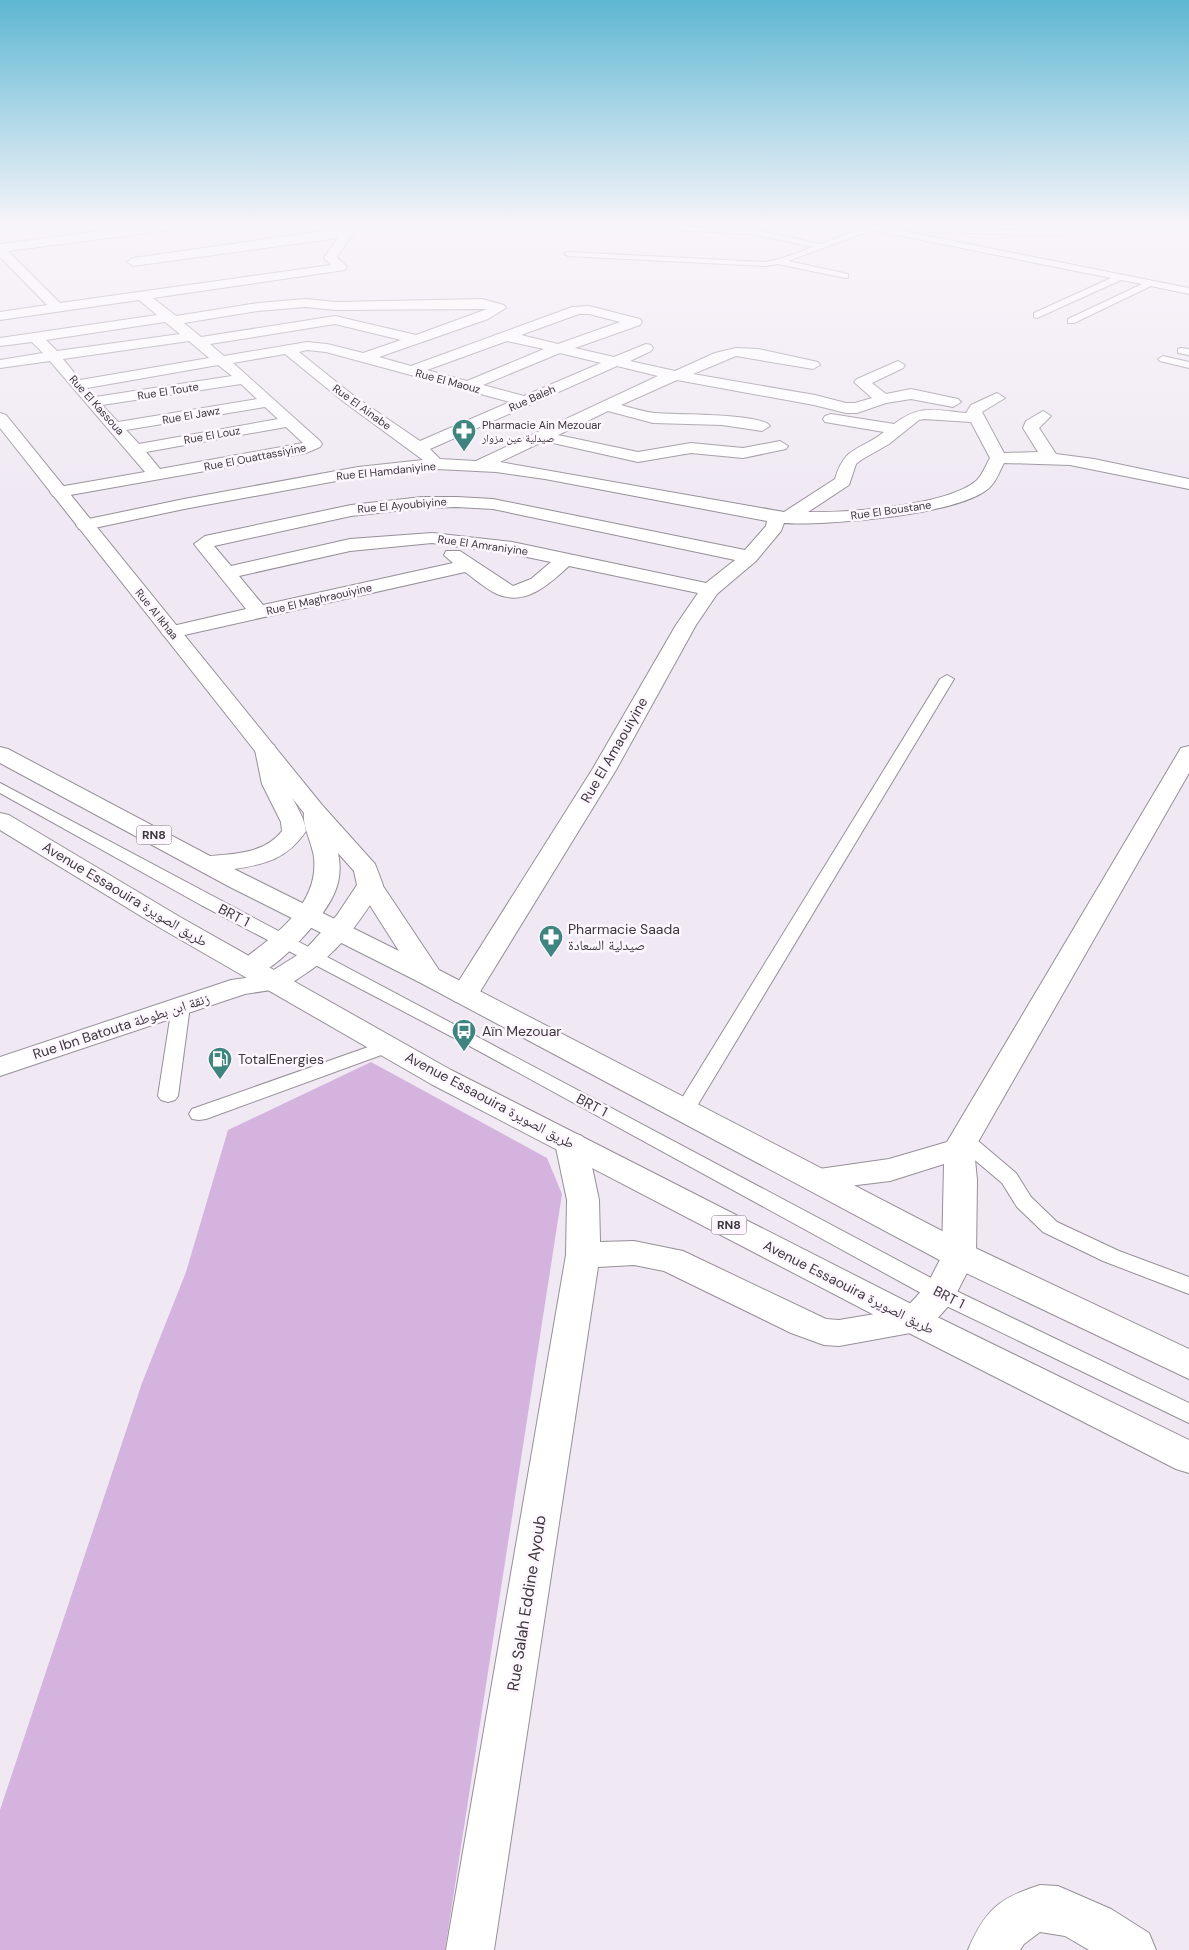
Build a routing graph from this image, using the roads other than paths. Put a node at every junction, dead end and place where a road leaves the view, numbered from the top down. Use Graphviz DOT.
graph roads {
  1 [pos="169,317"];
  2 [pos="187,317"];
  3 [pos="475,317"];
  4 [pos="556,317"];
  5 [pos="613,317"];
  6 [pos="1080,317"];
  7 [pos="172,319"];
  8 [pos="1071,321"];
  9 [pos="506,336"];
  10 [pos="35,337"];
  11 [pos="195,339"];
  12 [pos="416,339"];
  13 [pos="0,342"];
  14 [pos="286,348"];
  15 [pos="646,348"];
  16 [pos="557,349"];
  17 [pos="55,356"];
  18 [pos="363,358"];
  19 [pos="1163,359"];
  20 [pos="219,360"];
  21 [pos="616,361"];
  22 [pos="0,364"];
  23 [pos="813,365"];
  24 [pos="898,365"];
  25 [pos="1189,365"];
  26 [pos="412,371"];
  27 [pos="677,376"];
  28 [pos="244,379"];
  29 [pos="661,380"];
  30 [pos="76,385"];
  31 [pos="468,386"];
  32 [pos="883,398"];
  33 [pos="997,398"];
  34 [pos="524,401"];
  35 [pos="92,402"];
  36 [pos="266,402"];
  37 [pos="607,406"];
  38 [pos="782,410"];
  39 [pos="840,413"];
  40 [pos="977,413"];
  41 [pos="813,416"];
  42 [pos="1043,416"];
  43 [pos="0,418"];
  44 [pos="288,422"];
  45 [pos="762,426"];
  46 [pos="116,428"];
  47 [pos="898,430"];
  48 [pos="542,436"];
  49 [pos="780,446"];
  50 [pos="419,448"];
  51 [pos="136,449"];
  52 [pos="998,458"];
  53 [pos="1050,458"];
  54 [pos="437,464"];
  55 [pos="479,466"];
  56 [pos="156,475"];
  57 [pos="1189,484"];
  58 [pos="606,486"];
  59 [pos="58,492"];
  60 [pos="293,502"];
  61 [pos="334,513"];
  62 [pos="782,517"];
  63 [pos="566,519"];
  64 [pos="85,525"];
  65 [pos="432,538"];
  66 [pos="367,543"];
  67 [pos="512,548"];
  68 [pos="749,558"];
  69 [pos="565,559"];
  70 [pos="467,566"];
  71 [pos="227,573"];
  72 [pos="710,590"];
  73 [pos="259,613"];
  74 [pos="172,632"];
  75 [pos="947,679"];
  76 [pos="266,750"];
  77 [pos="1189,752"];
  78 [pos="0,754"];
  79 [pos="0,787"];
  80 [pos="314,810"];
  81 [pos="0,820"];
  82 [pos="209,864"];
  83 [pos="370,885"];
  84 [pos="308,916"];
  85 [pos="338,932"];
  86 [pos="285,941"];
  87 [pos="314,957"];
  88 [pos="429,976"];
  89 [pos="255,979"];
  90 [pos="464,995"];
  91 [pos="181,1006"];
  92 [pos="388,1046"];
  93 [pos="0,1067"];
  94 [pos="168,1096"];
  95 [pos="684,1111"];
  96 [pos="200,1114"];
  97 [pos="571,1143"];
  98 [pos="961,1145"];
  99 [pos="816,1178"];
  100 [pos="583,1255"];
  101 [pos="959,1255"];
  102 [pos="1189,1286"];
  103 [pos="940,1293"];
  104 [pos="915,1321"];
  105 [pos="1189,1365"];
  106 [pos="1189,1414"];
  107 [pos="1189,1458"];
  108 [pos="470,1950"];
  109 [pos="992,1950"];
  110 [pos="1132,1950"];
  1 -- 7 [label="street, Rue El Ouattassiyine"];
  2 -- 7 [label="street"];
  3 -- 12 [label="street"];
  4 -- 9 [label="street"];
  5 -- 16 [label="street"];
  6 -- 8 [label="lane"];
  7 -- 10 [label="street"];
  7 -- 11 [label="street, Rue El Ouattassiyine"];
  9 -- 16 [label="street"];
  9 -- 26 [label="street"];
  10 -- 13 [label="street"];
  10 -- 17 [label="street, Rue El Kassoua"];
  11 -- 12 [label="street"];
  11 -- 17 [label="street"];
  11 -- 20 [label="street, Rue El Ouattassiyine"];
  12 -- 18 [label="street"];
  14 -- 18 [label="street, Rue El Maouz"];
  14 -- 20 [label="street, Rue El Maouz"];
  14 -- 50 [label="street, Rue El Ainabe"];
  15 -- 21 [label="street, Rue Baleh"];
  16 -- 21 [label="street"];
  16 -- 31 [label="street"];
  17 -- 22 [label="street"];
  17 -- 30 [label="street, Rue El Kassoua"];
  18 -- 26 [label="street, Rue El Maouz"];
  19 -- 25 [label="lane"];
  20 -- 28 [label="street, Rue El Ouattassiyine"];
  20 -- 30 [label="street, Rue El Maouz"];
  21 -- 27 [label="street"];
  21 -- 34 [label="street, Rue Baleh"];
  23 -- 27 [label="street"];
  24 -- 32 [label="street"];
  26 -- 31 [label="street, Rue El Maouz"];
  27 -- 29 [label="street"];
  27 -- 39 [label="street"];
  28 -- 35 [label="street, Rue El Toute"];
  28 -- 36 [label="street, Rue El Ouattassiyine"];
  29 -- 37 [label="street"];
  29 -- 38 [label="street"];
  30 -- 35 [label="street, Rue El Kassoua"];
  31 -- 34 [label="street, Rue El Maouz"];
  32 -- 39 [label="street"];
  32 -- 40 [label="street"];
  33 -- 40 [label="street"];
  34 -- 50 [label="street, Rue Baleh"];
  35 -- 46 [label="street, Rue El Kassoua"];
  36 -- 44 [label="street, Rue El Ouattassiyine"];
  36 -- 46 [label="street, Rue El Jawz"];
  37 -- 45 [label="street"];
  37 -- 48 [label="street"];
  39 -- 41 [label="street"];
  39 -- 47 [label="street"];
  40 -- 47 [label="street"];
  40 -- 52 [label="street"];
  42 -- 53 [label="street"];
  43 -- 59 [label="street, Rue Al Ikhaa"];
  44 -- 51 [label="street, Rue El Louz"];
  44 -- 56 [label="street, Rue El Ouattassiyine"];
  46 -- 51 [label="street, Rue El Kassoua"];
  47 -- 62 [label="street"];
  48 -- 49 [label="street"];
  48 -- 55 [label="street"];
  50 -- 54 [label="street, Rue El Ainabe"];
  51 -- 56 [label="street, Rue El Kassoua"];
  52 -- 53 [label="street"];
  52 -- 62 [label="street, Rue El Boustane"];
  53 -- 57 [label="street"];
  54 -- 55 [label="street, Rue El Hamdaniyine"];
  54 -- 60 [label="street, Rue El Hamdaniyine"];
  55 -- 58 [label="street, Rue El Hamdaniyine"];
  56 -- 59 [label="street, Rue El Ouattassiyine"];
  58 -- 62 [label="street, Rue El Hamdaniyine"];
  58 -- 63 [label="street"];
  59 -- 64 [label="street, Rue Al Ikhaa"];
  60 -- 61 [label="street, Rue El Ayoubiyine"];
  60 -- 64 [label="street, Rue El Hamdaniyine"];
  60 -- 71 [label="street, Rue El Ayoubiyine"];
  61 -- 63 [label="street, Rue El Ayoubiyine"];
  61 -- 66 [label="street"];
  62 -- 68 [label="street, Rue El Amaouiyine"];
  63 -- 67 [label="street"];
  63 -- 68 [label="street, Rue El Ayoubiyine"];
  64 -- 74 [label="street, Rue Al Ikhaa"];
  65 -- 66 [label="street, Rue El Amraniyine"];
  65 -- 67 [label="street, Rue El Amraniyine"];
  65 -- 70 [label="street"];
  66 -- 71 [label="street, Rue El Amraniyine"];
  67 -- 69 [label="street, Rue El Amraniyine"];
  68 -- 72 [label="street, Rue El Amaouiyine"];
  69 -- 70 [label="street"];
  69 -- 72 [label="street, Rue El Amraniyine"];
  70 -- 73 [label="street, Rue El Maghraouiyine"];
  71 -- 73 [label="street, Rue El Ayoubiyine"];
  72 -- 90 [label="street, Rue El Amaouiyine"];
  73 -- 74 [label="street, Rue El Maghraouiyine"];
  74 -- 76 [label="street, Rue Al Ikhaa"];
  75 -- 95 [label="lane"];
  76 -- 80 [label="street, Rue Al Ikhaa"];
  76 -- 82 [label="street"];
  77 -- 98 [label="street"];
  78 -- 82 [label="street, RN8"];
  79 -- 86 [label="lane, BRT 1"];
  80 -- 83 [label="street, Rue Al Ikhaa"];
  80 -- 84 [label="street, Rue Al Ikhaa"];
  81 -- 89 [label="street, Avenue Essaouira طريق الصويرة / RN8"];
  82 -- 84 [label="street, RN8"];
  83 -- 85 [label="street"];
  83 -- 88 [label="street, Rue Al Ikhaa"];
  84 -- 85 [label="street, RN8"];
  84 -- 86 [label="street, Rue Al Ikhaa"];
  85 -- 87 [label="street"];
  85 -- 88 [label="street, RN8"];
  86 -- 87 [label="lane, BRT 1"];
  86 -- 89 [label="street, Rue Al Ikhaa"];
  87 -- 89 [label="street"];
  87 -- 103 [label="lane, BRT 1"];
  88 -- 90 [label="street, RN8"];
  89 -- 91 [label="street, Rue Ibn Batouta زنقة ابن بطوطة"];
  89 -- 92 [label="street, Avenue Essaouira طريق الصويرة / RN8"];
  90 -- 95 [label="street, RN8"];
  91 -- 93 [label="street, Rue Ibn Batouta زنقة ابن بطوطة"];
  91 -- 94 [label="lane"];
  92 -- 96 [label="lane"];
  92 -- 97 [label="street, Avenue Essaouira طريق الصويرة / RN8"];
  95 -- 99 [label="street, RN8"];
  97 -- 100 [label="street, Rue Salah Eddine Ayoub"];
  97 -- 104 [label="street, Avenue Essaouira طريق الصويرة / RN8"];
  98 -- 99 [label="street"];
  98 -- 101 [label="street"];
  98 -- 102 [label="lane"];
  99 -- 101 [label="street, RN8"];
  100 -- 104 [label="street"];
  100 -- 108 [label="street, Rue Salah Eddine Ayoub"];
  101 -- 103 [label="street"];
  101 -- 105 [label="street, RN8"];
  103 -- 104 [label="street"];
  103 -- 106 [label="lane, BRT 1"];
  104 -- 107 [label="street, Avenue Essaouira طريق الصويرة / RN8"];
  109 -- 110 [label="street"];
}
